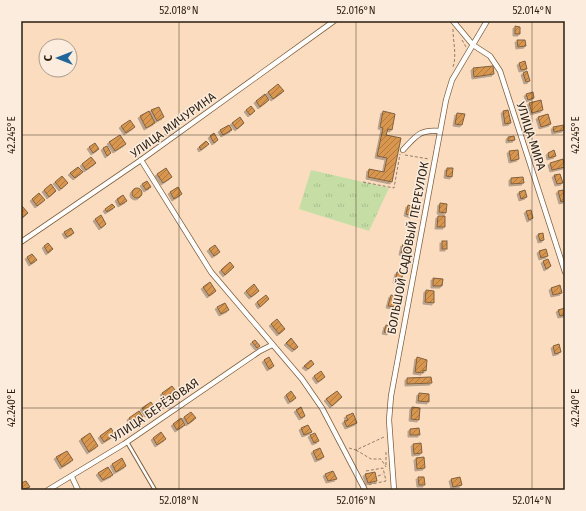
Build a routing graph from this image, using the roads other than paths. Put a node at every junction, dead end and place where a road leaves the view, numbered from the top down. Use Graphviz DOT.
graph roads {
  1 [pos="334,21"];
  2 [pos="453,21"];
  3 [pos="487,21"];
  4 [pos="473,45"];
  5 [pos="440,131"];
  6 [pos="402,150"];
  7 [pos="141,160"];
  8 [pos="21,242"];
  9 [pos="565,272"];
  10 [pos="272,345"];
  11 [pos="127,442"];
  12 [pos="72,477"];
  13 [pos="363,488"];
  14 [pos="48,490"];
  15 [pos="78,490"];
  16 [pos="155,490"];
  17 [pos="394,490"];
  1 -- 7 [label="street, УЛИЦА МИЧУРИНА"];
  2 -- 4 [label="street, УЛИЦА МИРА"];
  3 -- 4 [label="street, БОЛЬШОЙ САДОВЫЙ ПЕРЕУЛОК"];
  4 -- 5 [label="street, БОЛЬШОЙ САДОВЫЙ ПЕРЕУЛОК"];
  4 -- 9 [label="street, УЛИЦА МИРА"];
  5 -- 6 [label="street"];
  5 -- 17 [label="street, БОЛЬШОЙ САДОВЫЙ ПЕРЕУЛОК"];
  7 -- 8 [label="street, УЛИЦА МИЧУРИНА"];
  7 -- 10 [label="street"];
  10 -- 11 [label="street, УЛИЦА БЕРЁЗОВАЯ"];
  10 -- 13 [label="street"];
  11 -- 12 [label="street, УЛИЦА БЕРЁЗОВАЯ"];
  11 -- 16 [label="lane"];
  12 -- 14 [label="street, УЛИЦА БЕРЁЗОВАЯ"];
  12 -- 15 [label="street"];
}
